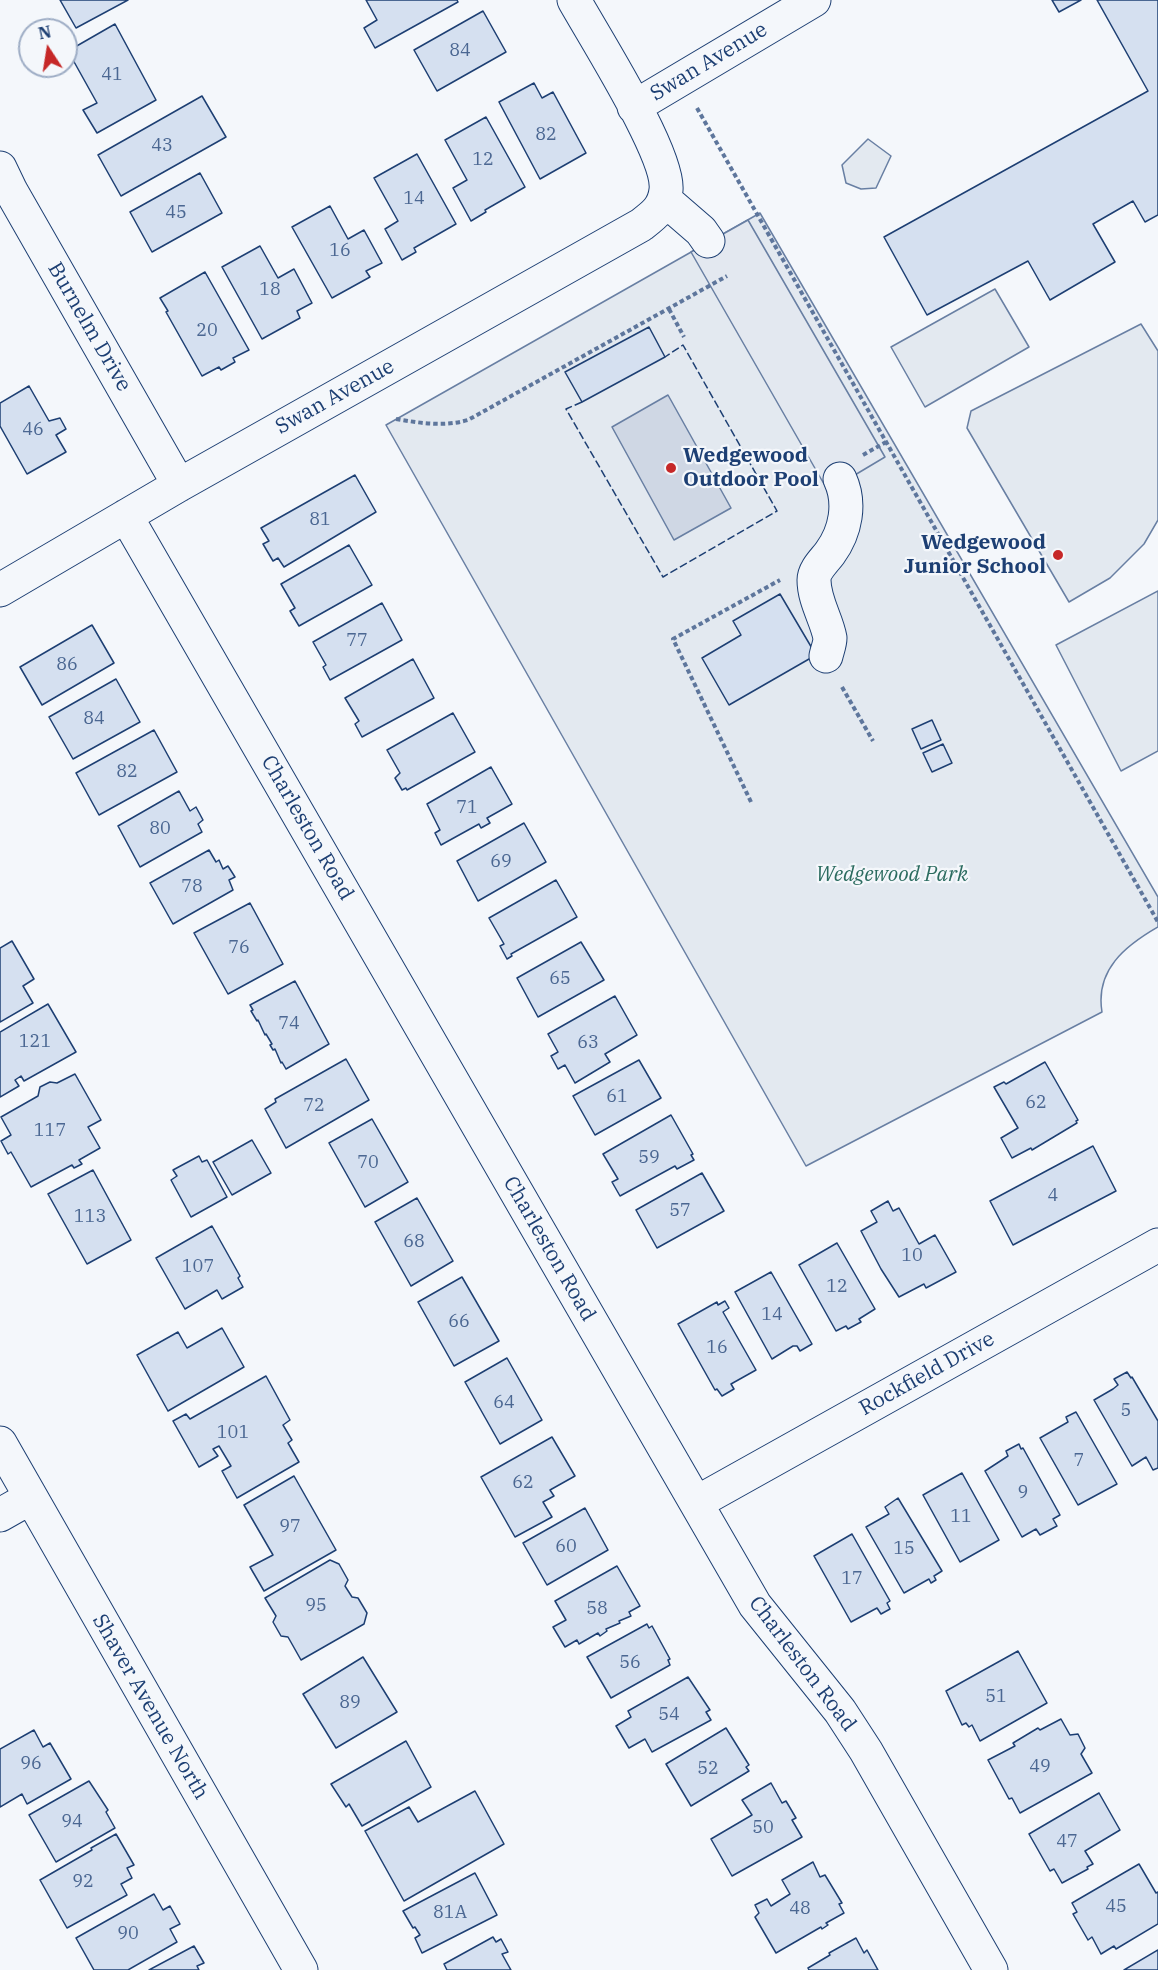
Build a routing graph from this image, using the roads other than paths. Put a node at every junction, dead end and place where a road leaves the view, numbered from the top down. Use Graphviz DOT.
graph roads {
  1 [pos="574,0"];
  2 [pos="814,0"];
  3 [pos="634,106"];
  4 [pos="0,168"];
  5 [pos="664,200"];
  6 [pos="708,241"];
  7 [pos="840,478"];
  8 [pos="179,486"];
  9 [pos="126,516"];
  10 [pos="0,590"];
  11 [pos="826,656"];
  12 [pos="1158,1245"];
  13 [pos="0,1443"];
  14 [pos="30,1498"];
  15 [pos="696,1503"];
  16 [pos="0,1515"];
  17 [pos="301,1970"];
  18 [pos="991,1970"];
  1 -- 3 [label="street"];
  2 -- 3 [label="street, Swan Avenue"];
  3 -- 5 [label="street"];
  4 -- 8 [label="street, Burnelm Drive"];
  5 -- 6 [label="street"];
  5 -- 8 [label="street, Swan Avenue"];
  7 -- 11 [label="street"];
  8 -- 9 [label="street, Swan Avenue"];
  9 -- 10 [label="street, Swan Avenue"];
  9 -- 15 [label="street, Charleston Road"];
  12 -- 15 [label="street, Rockfield Drive"];
  13 -- 14 [label="street, Shaver Avenue North"];
  14 -- 16 [label="street"];
  14 -- 17 [label="street, Shaver Avenue North"];
  15 -- 18 [label="street, Charleston Road"];
}
